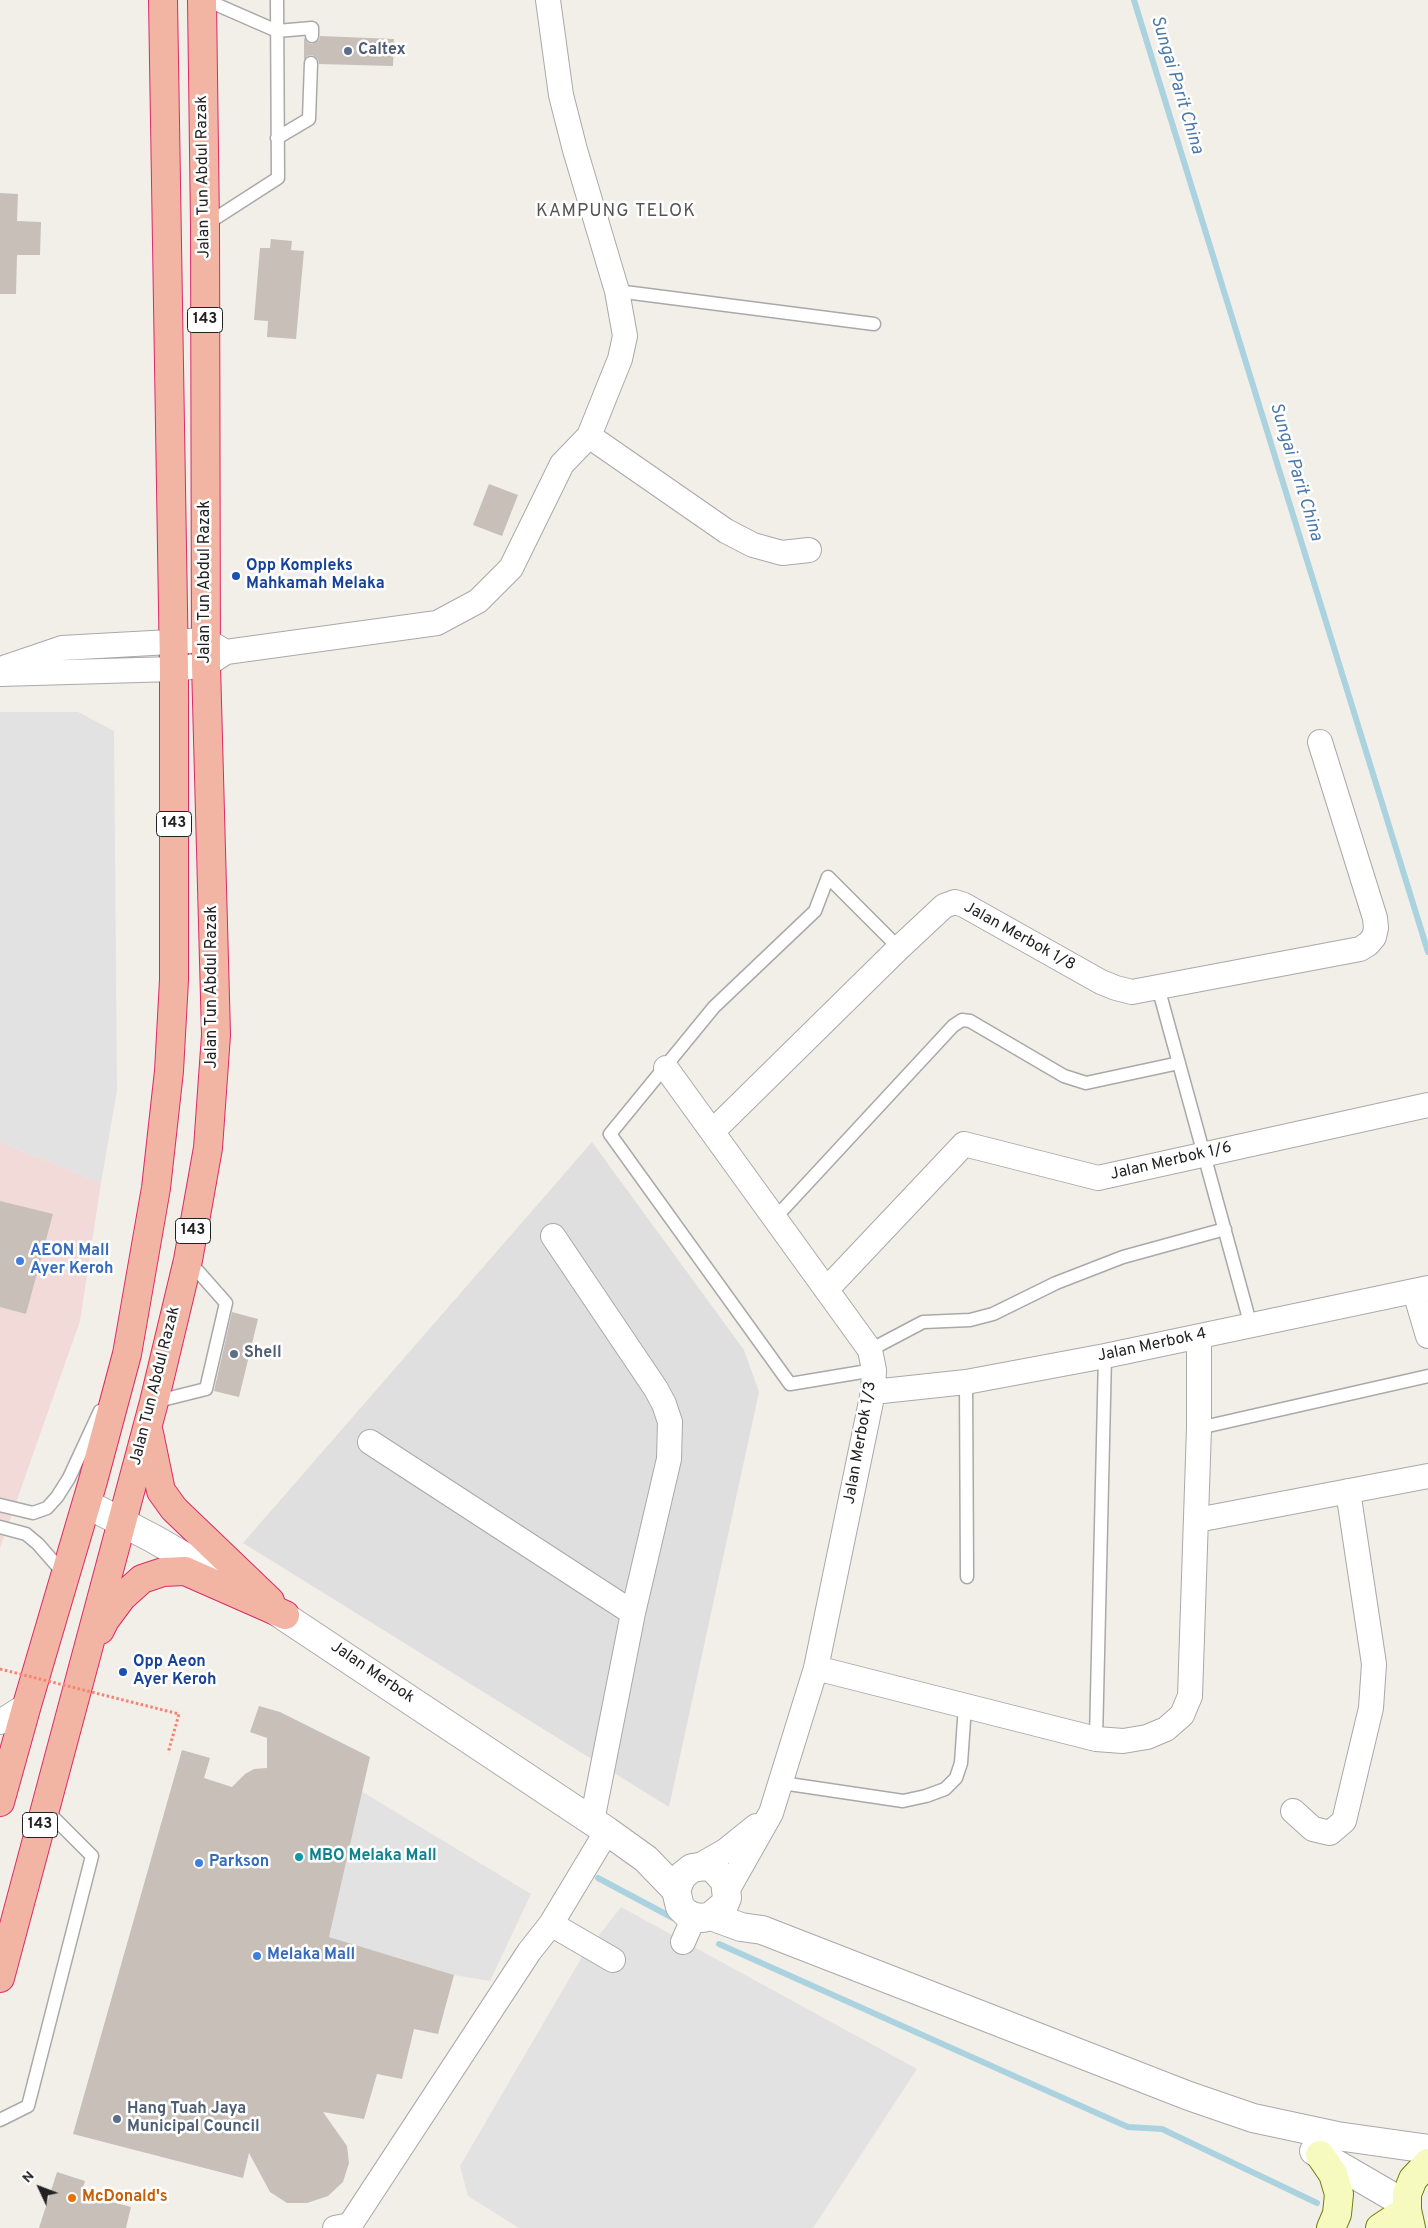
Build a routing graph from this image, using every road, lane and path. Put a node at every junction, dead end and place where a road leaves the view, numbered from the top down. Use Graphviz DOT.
graph roads {
  1 [pos="163,0"];
  2 [pos="204,0"];
  3 [pos="277,0"];
  4 [pos="548,0"];
  5 [pos="277,31"];
  6 [pos="312,36"];
  7 [pos="312,63"];
  8 [pos="278,138"];
  9 [pos="205,224"];
  10 [pos="617,291"];
  11 [pos="874,324"];
  12 [pos="589,436"];
  13 [pos="809,550"];
  14 [pos="213,653"];
  15 [pos="174,656"];
  16 [pos="0,670"];
  17 [pos="0,674"];
  18 [pos="1320,742"];
  19 [pos="899,948"];
  20 [pos="1158,987"];
  21 [pos="1179,1063"];
  22 [pos="666,1068"];
  23 [pos="1428,1105"];
  24 [pos="713,1131"];
  25 [pos="1204,1155"];
  26 [pos="776,1217"];
  27 [pos="1225,1229"];
  28 [pos="553,1236"];
  29 [pos="188,1260"];
  30 [pos="827,1289"];
  31 [pos="1422,1290"];
  32 [pos="1251,1326"];
  33 [pos="1200,1336"];
  34 [pos="1428,1336"];
  35 [pos="127,1354"];
  36 [pos="1106,1356"];
  37 [pos="872,1370"];
  38 [pos="1428,1376"];
  39 [pos="966,1382"];
  40 [pos="150,1413"];
  41 [pos="1199,1428"];
  42 [pos="370,1442"];
  43 [pos="1428,1476"];
  44 [pos="1348,1491"];
  45 [pos="87,1504"];
  46 [pos="0,1505"];
  47 [pos="121,1520"];
  48 [pos="1197,1520"];
  49 [pos="0,1527"];
  50 [pos="66,1576"];
  51 [pos="967,1578"];
  52 [pos="633,1612"];
  53 [pos="285,1615"];
  54 [pos="0,1668"];
  55 [pos="816,1668"];
  56 [pos="80,1672"];
  57 [pos="27,1705"];
  58 [pos="965,1706"];
  59 [pos="0,1722"];
  60 [pos="1096,1739"];
  61 [pos="168,1753"];
  62 [pos="782,1783"];
  63 [pos="0,1802"];
  64 [pos="44,1809"];
  65 [pos="1293,1811"];
  66 [pos="771,1813"];
  67 [pos="600,1826"];
  68 [pos="687,1876"];
  69 [pos="715,1905"];
  70 [pos="550,1924"];
  71 [pos="683,1942"];
  72 [pos="613,1960"];
  73 [pos="0,1978"];
  74 [pos="1254,2118"];
  75 [pos="0,2120"];
  76 [pos="1428,2149"];
  77 [pos="1320,2155"];
  78 [pos="1428,2163"];
  79 [pos="1408,2215"];
  80 [pos="335,2228"];
  81 [pos="1331,2228"];
  82 [pos="1380,2228"];
  1 -- 15 [label="highway, Jalan Tun Abdul Razak / 143"];
  2 -- 5 [label="lane"];
  2 -- 9 [label="highway, Jalan Tun Abdul Razak / 143"];
  3 -- 5 [label="lane"];
  4 -- 10 [label="street"];
  5 -- 6 [label="lane"];
  5 -- 8 [label="lane"];
  7 -- 8 [label="lane"];
  8 -- 9 [label="lane"];
  9 -- 14 [label="highway, Jalan Tun Abdul Razak / 143"];
  10 -- 11 [label="lane"];
  10 -- 12 [label="street"];
  12 -- 13 [label="street"];
  12 -- 14 [label="street"];
  14 -- 15 [label="street"];
  14 -- 29 [label="highway, Jalan Tun Abdul Razak / 143"];
  15 -- 16 [label="street"];
  15 -- 17 [label="street"];
  15 -- 35 [label="highway, Jalan Tun Abdul Razak / 143"];
  18 -- 20 [label="street, Jalan Merbok 1/8"];
  19 -- 20 [label="street, Jalan Merbok 1/8"];
  19 -- 22 [label="lane"];
  19 -- 24 [label="street, Jalan Merbok 1/8"];
  20 -- 21 [label="lane"];
  21 -- 25 [label="lane"];
  21 -- 26 [label="lane"];
  22 -- 24 [label="street"];
  22 -- 37 [label="lane"];
  23 -- 25 [label="street, Jalan Merbok 1/6"];
  24 -- 26 [label="street"];
  25 -- 27 [label="lane"];
  25 -- 30 [label="street, Jalan Merbok 1/6"];
  26 -- 30 [label="street"];
  27 -- 32 [label="lane"];
  27 -- 37 [label="lane"];
  28 -- 52 [label="street"];
  29 -- 40 [label="highway, Jalan Tun Abdul Razak / 143"];
  29 -- 40 [label="lane"];
  30 -- 37 [label="street"];
  31 -- 32 [label="street, Jalan Merbok 4"];
  31 -- 34 [label="street"];
  32 -- 33 [label="street, Jalan Merbok 4"];
  33 -- 36 [label="street, Jalan Merbok 4"];
  33 -- 41 [label="street"];
  35 -- 45 [label="highway, Jalan Tun Abdul Razak / 143"];
  35 -- 46 [label="lane"];
  36 -- 39 [label="street, Jalan Merbok 4"];
  36 -- 60 [label="lane"];
  37 -- 39 [label="street, Jalan Merbok 4"];
  37 -- 55 [label="street, Jalan Merbok 1/3"];
  38 -- 41 [label="lane"];
  39 -- 51 [label="lane"];
  40 -- 47 [label="highway, Jalan Tun Abdul Razak / 143"];
  40 -- 53 [label="highway"];
  41 -- 48 [label="street"];
  42 -- 52 [label="street"];
  43 -- 44 [label="street"];
  44 -- 48 [label="street"];
  44 -- 65 [label="street"];
  45 -- 47 [label="street, Jalan Merbok"];
  45 -- 50 [label="highway, Jalan Tun Abdul Razak / 143"];
  47 -- 53 [label="street, Jalan Merbok"];
  47 -- 56 [label="highway, Jalan Tun Abdul Razak / 143"];
  48 -- 60 [label="street"];
  49 -- 50 [label="lane"];
  50 -- 57 [label="highway, Jalan Tun Abdul Razak / 143"];
  52 -- 67 [label="street"];
  53 -- 56 [label="highway"];
  53 -- 67 [label="street, Jalan Merbok"];
  54 -- 61 [label="path, bridge"];
  55 -- 58 [label="street"];
  55 -- 62 [label="street, Jalan Merbok 1/3"];
  56 -- 64 [label="highway, Jalan Tun Abdul Razak / 143"];
  57 -- 59 [label="street"];
  57 -- 63 [label="highway, Jalan Tun Abdul Razak / 143"];
  58 -- 60 [label="street"];
  58 -- 62 [label="lane"];
  62 -- 66 [label="street, Jalan Merbok 1/3"];
  64 -- 73 [label="highway, Jalan Tun Abdul Razak / 143"];
  64 -- 75 [label="lane"];
  66 -- 68 [label="street, Jalan Merbok 1/3"];
  66 -- 69 [label="street, Jalan Merbok 1/3"];
  67 -- 68 [label="street, Jalan Merbok"];
  67 -- 70 [label="street"];
  68 -- 69 [label="street"];
  68 -- 69 [label="street"];
  69 -- 71 [label="street, Jalan Merbok 1/3"];
  69 -- 74 [label="street"];
  70 -- 72 [label="street"];
  70 -- 80 [label="street"];
  74 -- 76 [label="street"];
  74 -- 77 [label="street"];
  77 -- 79 [label="street"];
  77 -- 81 [label="main road"];
  78 -- 79 [label="main road"];
  79 -- 82 [label="main road"];
}
